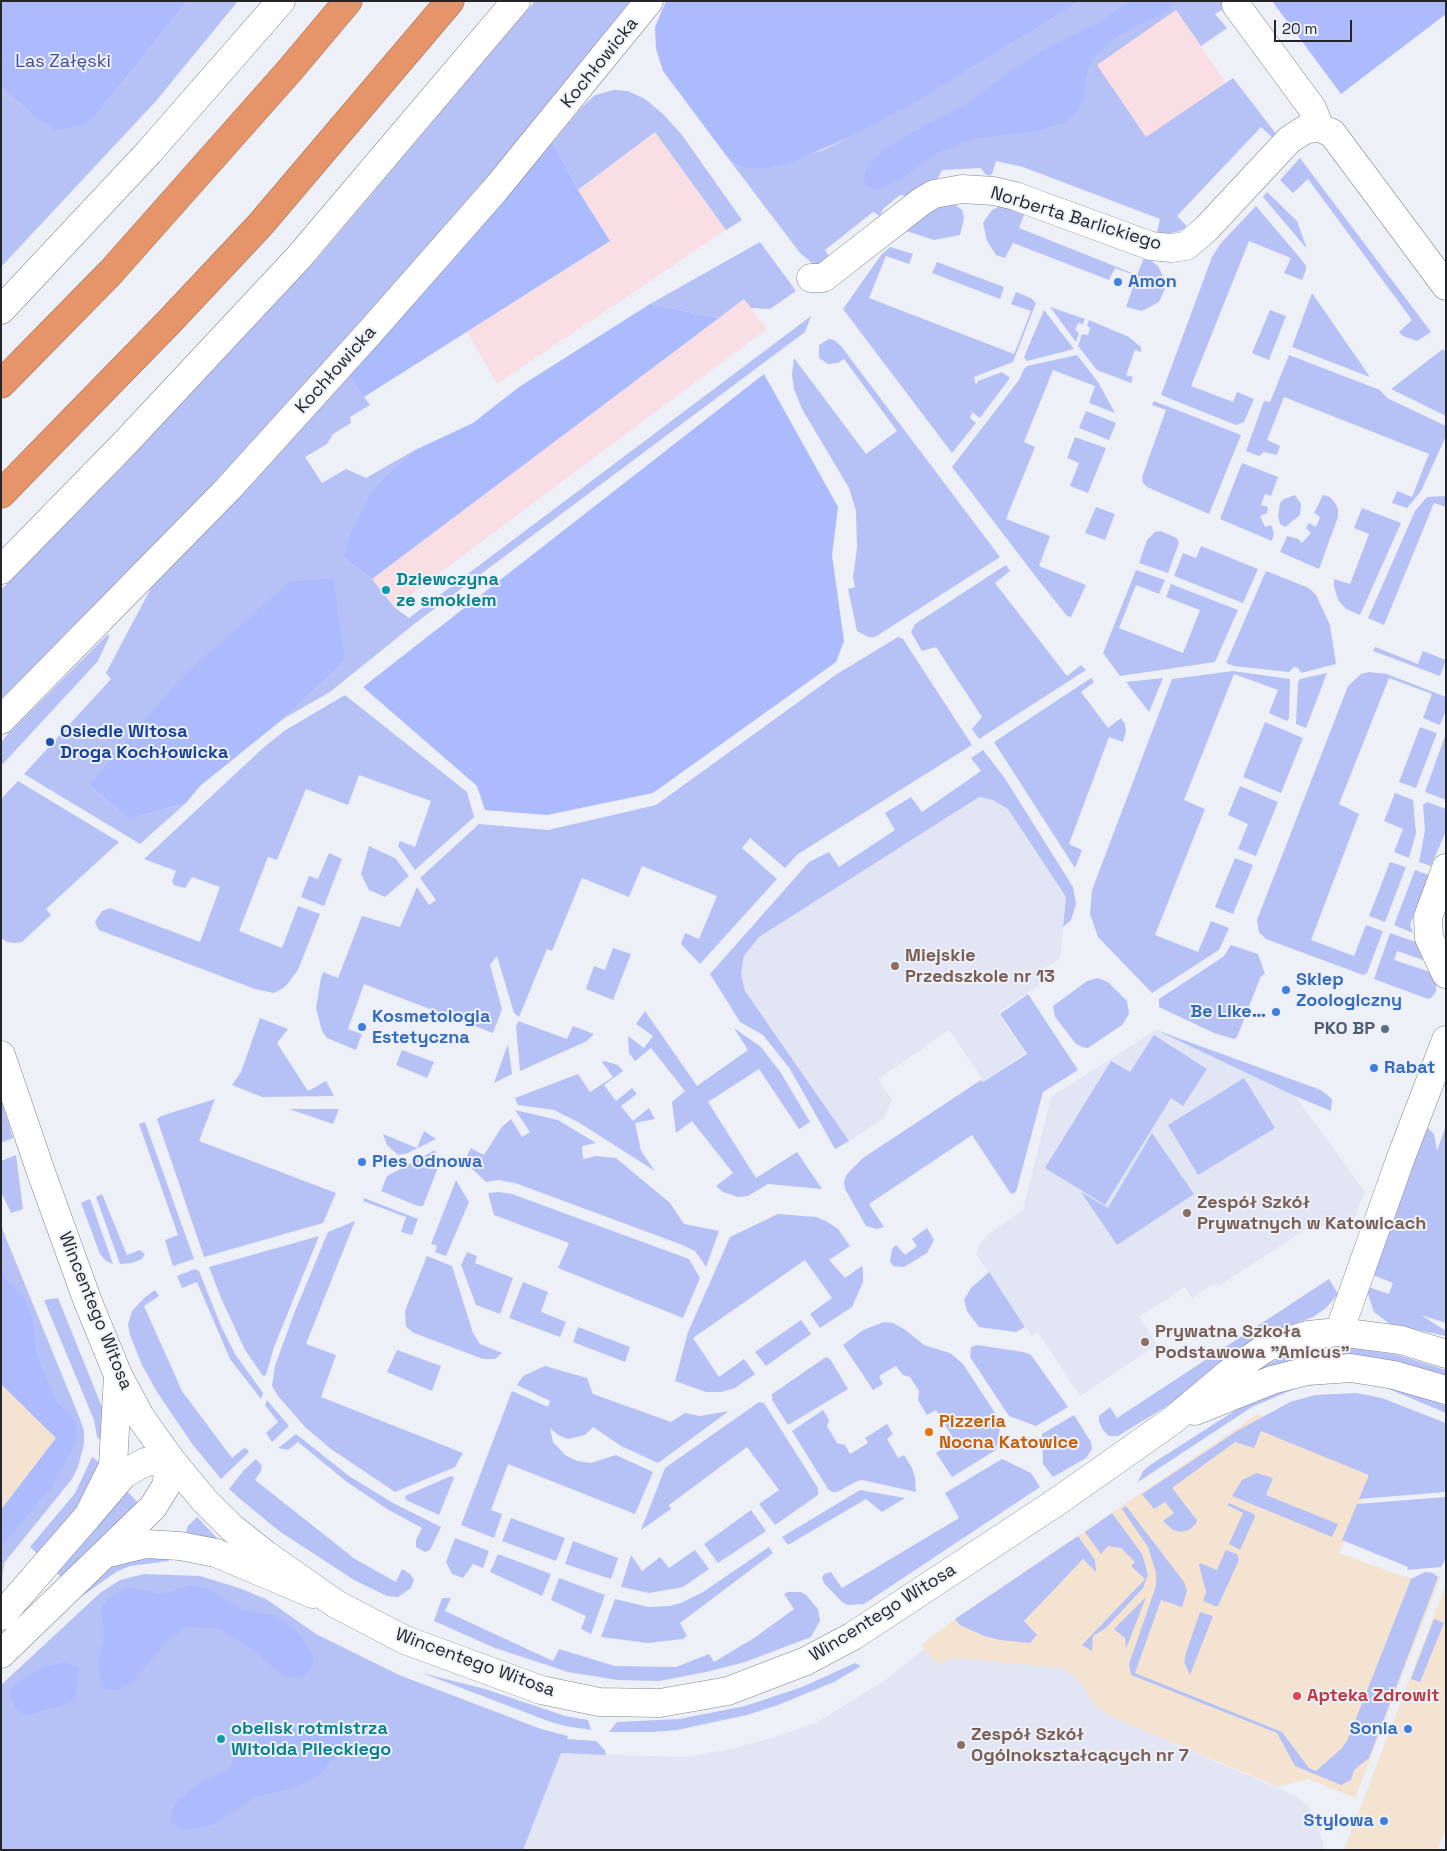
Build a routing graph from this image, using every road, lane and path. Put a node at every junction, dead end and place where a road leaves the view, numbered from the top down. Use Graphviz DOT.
graph roads {
  1 [pos="281,1"];
  2 [pos="348,1"];
  3 [pos="450,1"];
  4 [pos="516,1"];
  5 [pos="649,1"];
  6 [pos="1236,5"];
  7 [pos="1320,128"];
  8 [pos="811,278"];
  9 [pos="1446,286"];
  10 [pos="1,310"];
  11 [pos="1,384"];
  12 [pos="1,494"];
  13 [pos="1,570"];
  14 [pos="1,720"];
  15 [pos="1446,868"];
  16 [pos="1446,974"];
  17 [pos="1446,1040"];
  18 [pos="1,1055"];
  19 [pos="1339,1332"];
  20 [pos="1446,1354"];
  21 [pos="118,1375"];
  22 [pos="1446,1390"];
  23 [pos="1173,1420"];
  24 [pos="171,1460"];
  25 [pos="88,1516"];
  26 [pos="108,1553"];
  27 [pos="336,1604"];
  28 [pos="1,1616"];
  29 [pos="1,1654"];
  1 -- 10 [label="street"];
  2 -- 11 [label="highway"];
  3 -- 12 [label="highway"];
  4 -- 13 [label="street"];
  5 -- 14 [label="street, Kochłowicka"];
  6 -- 7 [label="street"];
  7 -- 8 [label="street, Norberta Barlickiego"];
  7 -- 9 [label="street"];
  15 -- 16 [label="street"];
  17 -- 19 [label="street"];
  18 -- 21 [label="street, Wincentego Witosa"];
  19 -- 20 [label="street, Wincentego Witosa"];
  19 -- 23 [label="street, Wincentego Witosa"];
  21 -- 24 [label="street, Wincentego Witosa"];
  21 -- 25 [label="street"];
  22 -- 23 [label="street, Wincentego Witosa"];
  23 -- 27 [label="street, Wincentego Witosa"];
  24 -- 25 [label="street"];
  24 -- 26 [label="street"];
  24 -- 27 [label="street, Wincentego Witosa"];
  25 -- 28 [label="street"];
  26 -- 27 [label="street"];
  26 -- 29 [label="street"];
}
